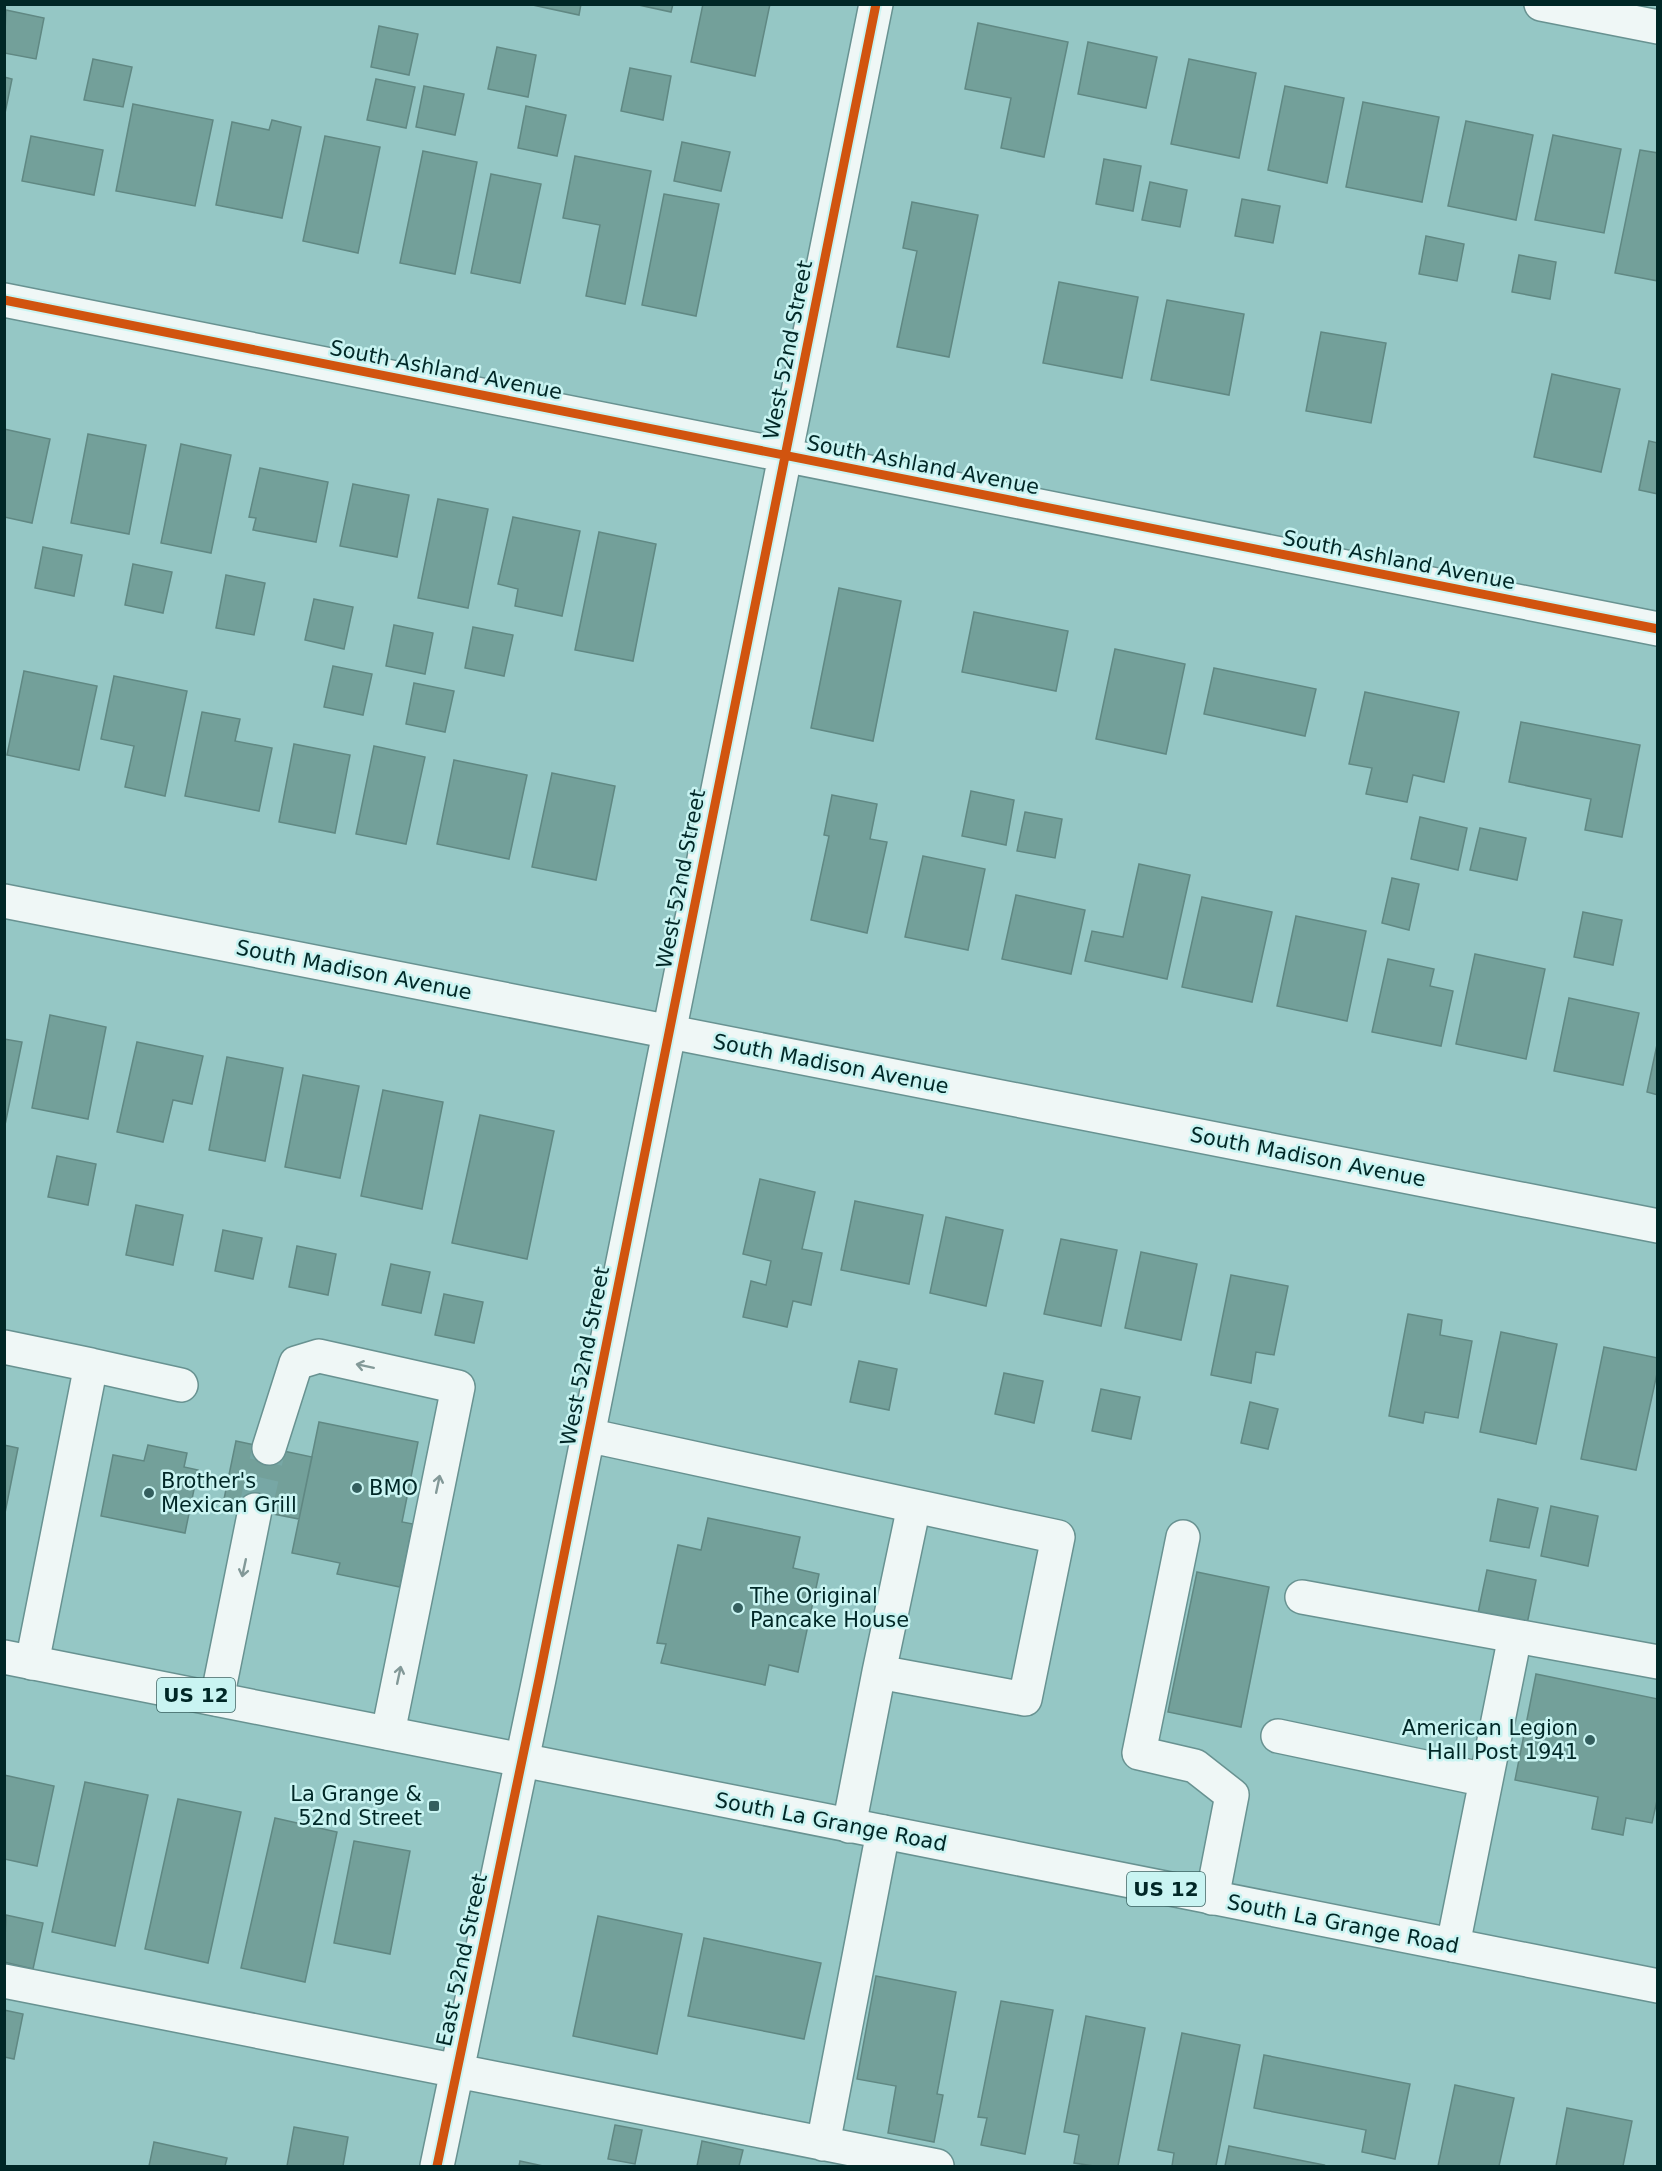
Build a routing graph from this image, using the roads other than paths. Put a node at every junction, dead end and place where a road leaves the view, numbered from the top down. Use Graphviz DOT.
graph roads {
  1 [pos="876,4"];
  2 [pos="1541,4"];
  3 [pos="1658,27"];
  4 [pos="4,300"];
  5 [pos="784,456"];
  6 [pos="1658,629"];
  7 [pos="4,901"];
  8 [pos="668,1033"];
  9 [pos="1658,1226"];
  10 [pos="4,1347"];
  11 [pos="91,1365"];
  12 [pos="181,1385"];
  13 [pos="587,1435"];
  14 [pos="269,1448"];
  15 [pos="914,1506"];
  16 [pos="255,1510"];
  17 [pos="1183,1537"];
  18 [pos="1302,1597"];
  19 [pos="1515,1636"];
  20 [pos="18,1660"];
  21 [pos="1658,1662"];
  22 [pos="879,1672"];
  23 [pos="217,1699"];
  24 [pos="388,1733"];
  25 [pos="1278,1736"];
  26 [pos="522,1761"];
  27 [pos="1486,1780"];
  28 [pos="849,1826"];
  29 [pos="883,1832"];
  30 [pos="1212,1898"];
  31 [pos="1453,1946"];
  32 [pos="4,1981"];
  33 [pos="1658,1986"];
  34 [pos="456,2071"];
  35 [pos="823,2144"];
  36 [pos="437,2166"];
  37 [pos="938,2166"];
  1 -- 5 [label="street, West 52nd Street"];
  2 -- 3 [label="street"];
  4 -- 5 [label="street, South Ashland Avenue"];
  5 -- 6 [label="street, South Ashland Avenue"];
  5 -- 8 [label="street, West 52nd Street"];
  7 -- 8 [label="street, South Madison Avenue"];
  8 -- 9 [label="street, South Madison Avenue"];
  8 -- 13 [label="street, West 52nd Street"];
  10 -- 11 [label="street"];
  11 -- 12 [label="street"];
  11 -- 20 [label="street"];
  13 -- 15 [label="street"];
  13 -- 26 [label="street, West 52nd Street"];
  24 -- 14 [label="street, one-way"];
  15 -- 22 [label="street"];
  15 -- 22 [label="street"];
  16 -- 23 [label="street, one-way"];
  17 -- 30 [label="street"];
  18 -- 19 [label="street"];
  19 -- 21 [label="street"];
  19 -- 27 [label="street"];
  20 -- 23 [label="street, South La Grange Road / US 12"];
  22 -- 28 [label="street"];
  23 -- 24 [label="street, South La Grange Road / US 12"];
  24 -- 26 [label="street, South La Grange Road / US 12"];
  25 -- 27 [label="street"];
  26 -- 28 [label="street, South La Grange Road / US 12"];
  26 -- 34 [label="street, East 52nd Street"];
  27 -- 31 [label="street"];
  28 -- 29 [label="street, South La Grange Road / US 12"];
  29 -- 30 [label="street, South La Grange Road / US 12"];
  29 -- 35 [label="street"];
  30 -- 31 [label="street, South La Grange Road / US 12"];
  31 -- 33 [label="street, South La Grange Road / US 12"];
  32 -- 34 [label="street"];
  34 -- 35 [label="street"];
  34 -- 36 [label="street, East 52nd Street"];
  35 -- 37 [label="street"];
}
